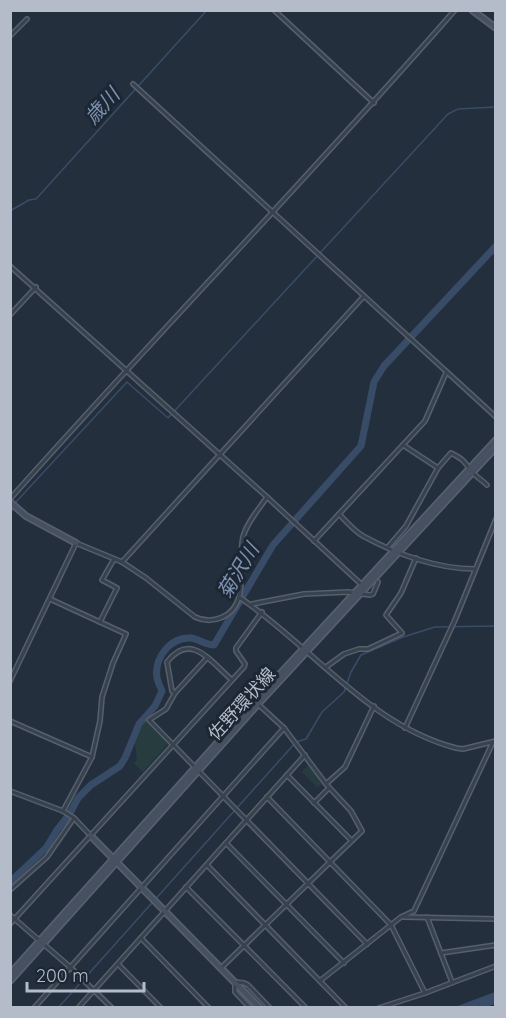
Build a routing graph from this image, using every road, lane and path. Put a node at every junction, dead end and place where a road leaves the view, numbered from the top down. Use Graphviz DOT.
graph roads {
  1 [pos="274,10"];
  2 [pos="455,10"];
  3 [pos="472,10"];
  4 [pos="27,19"];
  5 [pos="495,28"];
  6 [pos="12,31"];
  7 [pos="10,36"];
  8 [pos="133,84"];
  9 [pos="374,103"];
  10 [pos="273,212"];
  11 [pos="10,266"];
  12 [pos="36,287"];
  13 [pos="364,296"];
  14 [pos="10,315"];
  15 [pos="125,370"];
  16 [pos="446,373"];
  17 [pos="495,417"];
  18 [pos="495,440"];
  19 [pos="403,445"];
  20 [pos="495,447"];
  21 [pos="219,455"];
  22 [pos="438,468"];
  23 [pos="471,470"];
  24 [pos="487,484"];
  25 [pos="267,497"];
  26 [pos="10,500"];
  27 [pos="339,514"];
  28 [pos="495,519"];
  29 [pos="314,541"];
  30 [pos="76,543"];
  31 [pos="388,547"];
  32 [pos="397,550"];
  33 [pos="416,558"];
  34 [pos="114,559"];
  35 [pos="122,562"];
  36 [pos="475,569"];
  37 [pos="378,582"];
  38 [pos="363,587"];
  39 [pos="357,594"];
  40 [pos="239,597"];
  41 [pos="50,599"];
  42 [pos="250,604"];
  43 [pos="262,612"];
  44 [pos="100,622"];
  45 [pos="306,649"];
  46 [pos="207,658"];
  47 [pos="326,667"];
  48 [pos="232,680"];
  49 [pos="10,681"];
  50 [pos="175,693"];
  51 [pos="257,703"];
  52 [pos="374,706"];
  53 [pos="10,722"];
  54 [pos="284,728"];
  55 [pos="405,728"];
  56 [pos="494,742"];
  57 [pos="172,745"];
  58 [pos="304,755"];
  59 [pos="92,757"];
  60 [pos="197,770"];
  61 [pos="287,775"];
  62 [pos="326,784"];
  63 [pos="329,788"];
  64 [pos="10,791"];
  65 [pos="223,797"];
  66 [pos="267,797"];
  67 [pos="314,803"];
  68 [pos="63,811"];
  69 [pos="74,818"];
  70 [pos="246,820"];
  71 [pos="90,835"];
  72 [pos="351,841"];
  73 [pos="226,843"];
  74 [pos="116,860"];
  75 [pos="329,861"];
  76 [pos="207,865"];
  77 [pos="308,882"];
  78 [pos="142,887"];
  79 [pos="186,887"];
  80 [pos="10,890"];
  81 [pos="286,904"];
  82 [pos="165,911"];
  83 [pos="10,915"];
  84 [pos="402,917"];
  85 [pos="428,917"];
  86 [pos="15,919"];
  87 [pos="495,919"];
  88 [pos="10,924"];
  89 [pos="266,924"];
  90 [pos="391,925"];
  91 [pos="141,938"];
  92 [pos="42,943"];
  93 [pos="367,944"];
  94 [pos="244,945"];
  95 [pos="495,945"];
  96 [pos="441,953"];
  97 [pos="344,963"];
  98 [pos="118,964"];
  99 [pos="495,966"];
  100 [pos="70,967"];
  101 [pos="221,968"];
  102 [pos="10,974"];
  103 [pos="321,980"];
  104 [pos="10,981"];
  105 [pos="235,982"];
  106 [pos="452,982"];
  107 [pos="94,990"];
  108 [pos="425,993"];
  109 [pos="34,1008"];
  110 [pos="78,1008"];
  111 [pos="112,1008"];
  112 [pos="161,1008"];
  113 [pos="209,1008"];
  114 [pos="250,1008"];
  115 [pos="260,1008"];
  116 [pos="270,1008"];
  117 [pos="306,1008"];
  118 [pos="346,1008"];
  119 [pos="379,1008"];
  1 -- 9 [label="street"];
  2 -- 9 [label="street"];
  3 -- 5 [label="main road"];
  4 -- 6 [label="street"];
  6 -- 7 [label="street"];
  8 -- 10 [label="street"];
  9 -- 10 [label="street"];
  10 -- 13 [label="street"];
  10 -- 15 [label="street"];
  11 -- 12 [label="street"];
  12 -- 14 [label="street"];
  12 -- 15 [label="street"];
  13 -- 16 [label="street"];
  13 -- 21 [label="street"];
  15 -- 21 [label="street"];
  15 -- 26 [label="street"];
  16 -- 17 [label="street"];
  16 -- 19 [label="street"];
  18 -- 23 [label="main road, 佐野環状線"];
  19 -- 22 [label="street"];
  19 -- 27 [label="street"];
  20 -- 23 [label="main road, 佐野環状線"];
  21 -- 25 [label="street"];
  21 -- 35 [label="street"];
  22 -- 23 [label="street"];
  22 -- 31 [label="street"];
  23 -- 24 [label="street"];
  23 -- 32 [label="main road, 佐野環状線"];
  25 -- 29 [label="street"];
  25 -- 40 [label="street"];
  26 -- 30 [label="main road"];
  27 -- 29 [label="street"];
  27 -- 31 [label="street"];
  28 -- 36 [label="street"];
  29 -- 38 [label="street"];
  30 -- 34 [label="street"];
  30 -- 41 [label="street"];
  31 -- 32 [label="street"];
  32 -- 33 [label="street"];
  32 -- 38 [label="main road, 佐野環状線"];
  33 -- 36 [label="street"];
  33 -- 47 [label="street"];
  34 -- 35 [label="street"];
  34 -- 44 [label="street"];
  35 -- 40 [label="street"];
  36 -- 55 [label="street"];
  37 -- 39 [label="street"];
  38 -- 39 [label="main road, 佐野環状線"];
  39 -- 42 [label="street"];
  39 -- 45 [label="main road, 佐野環状線"];
  40 -- 42 [label="street"];
  41 -- 44 [label="street"];
  41 -- 49 [label="street"];
  42 -- 43 [label="street"];
  43 -- 45 [label="street"];
  43 -- 48 [label="street"];
  44 -- 59 [label="street"];
  45 -- 47 [label="street"];
  45 -- 51 [label="main road, 佐野環状線"];
  46 -- 48 [label="street"];
  46 -- 50 [label="street"];
  46 -- 50 [label="street"];
  47 -- 52 [label="street"];
  48 -- 57 [label="street"];
  50 -- 57 [label="street"];
  51 -- 54 [label="street"];
  51 -- 60 [label="main road, 佐野環状線"];
  52 -- 55 [label="street"];
  52 -- 62 [label="street"];
  53 -- 59 [label="street"];
  54 -- 58 [label="street"];
  54 -- 65 [label="street"];
  55 -- 56 [label="street"];
  56 -- 84 [label="street"];
  57 -- 60 [label="street"];
  57 -- 71 [label="street"];
  58 -- 61 [label="street"];
  58 -- 62 [label="street"];
  59 -- 68 [label="street"];
  60 -- 65 [label="street"];
  60 -- 74 [label="main road, 佐野環状線"];
  61 -- 66 [label="street"];
  61 -- 67 [label="street"];
  62 -- 63 [label="street"];
  63 -- 67 [label="street"];
  63 -- 72 [label="street"];
  64 -- 68 [label="street"];
  65 -- 70 [label="street"];
  65 -- 78 [label="street"];
  66 -- 70 [label="street"];
  66 -- 75 [label="street"];
  67 -- 72 [label="street"];
  68 -- 69 [label="street"];
  69 -- 71 [label="street"];
  69 -- 80 [label="street"];
  70 -- 73 [label="street"];
  70 -- 77 [label="street"];
  71 -- 74 [label="main road"];
  71 -- 86 [label="street"];
  72 -- 75 [label="street"];
  73 -- 76 [label="street"];
  73 -- 81 [label="street"];
  74 -- 78 [label="main road"];
  74 -- 92 [label="main road, 佐野環状線"];
  75 -- 77 [label="street"];
  75 -- 90 [label="street"];
  76 -- 79 [label="street"];
  76 -- 89 [label="street"];
  77 -- 81 [label="street"];
  77 -- 93 [label="street"];
  78 -- 82 [label="main road"];
  78 -- 100 [label="street"];
  79 -- 82 [label="street"];
  79 -- 94 [label="street"];
  81 -- 89 [label="street"];
  81 -- 97 [label="street"];
  82 -- 91 [label="street"];
  82 -- 101 [label="main road"];
  83 -- 86 [label="street"];
  84 -- 85 [label="street"];
  84 -- 90 [label="street"];
  85 -- 87 [label="street"];
  85 -- 96 [label="street"];
  86 -- 88 [label="street"];
  86 -- 92 [label="street"];
  89 -- 94 [label="street"];
  89 -- 103 [label="street"];
  90 -- 93 [label="street"];
  90 -- 108 [label="street"];
  91 -- 98 [label="street"];
  91 -- 113 [label="street"];
  92 -- 100 [label="street"];
  92 -- 102 [label="main road, 佐野環状線"];
  92 -- 104 [label="main road, 佐野環状線"];
  93 -- 97 [label="street"];
  94 -- 101 [label="street"];
  94 -- 117 [label="street"];
  95 -- 96 [label="street"];
  96 -- 106 [label="street"];
  97 -- 103 [label="street"];
  98 -- 107 [label="street"];
  98 -- 112 [label="street"];
  99 -- 106 [label="street"];
  100 -- 107 [label="street"];
  100 -- 109 [label="street"];
  101 -- 105 [label="main road"];
  103 -- 118 [label="street"];
  105 -- 114 [label="street"];
  105 -- 115 [label="main road"];
  105 -- 116 [label="street"];
  106 -- 108 [label="street"];
  107 -- 110 [label="street"];
  107 -- 111 [label="street"];
  108 -- 119 [label="street"];
}
